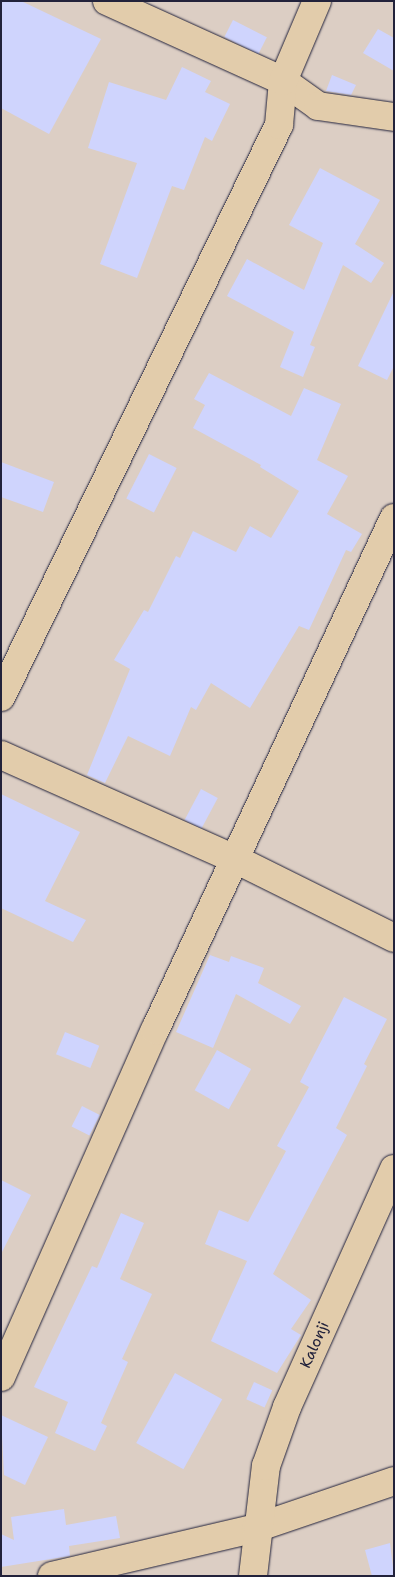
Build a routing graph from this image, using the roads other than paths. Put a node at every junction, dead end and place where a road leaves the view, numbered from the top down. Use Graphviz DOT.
graph roads {
  1 [pos="107,1"];
  2 [pos="316,1"];
  3 [pos="283,80"];
  4 [pos="394,117"];
  5 [pos="394,518"];
  6 [pos="1,697"];
  7 [pos="1,755"];
  8 [pos="237,860"];
  9 [pos="394,938"];
  10 [pos="394,1169"];
  11 [pos="1,1377"];
  12 [pos="394,1481"];
  13 [pos="256,1528"];
  14 [pos="52,1576"];
  15 [pos="252,1576"];
  1 -- 3 [label="street"];
  2 -- 3 [label="street"];
  3 -- 4 [label="street"];
  3 -- 6 [label="street"];
  5 -- 8 [label="street"];
  7 -- 8 [label="street"];
  8 -- 9 [label="street"];
  8 -- 11 [label="street"];
  10 -- 13 [label="street, Kalonji"];
  12 -- 13 [label="street"];
  13 -- 14 [label="street"];
  13 -- 15 [label="street, Kalonji"];
}
